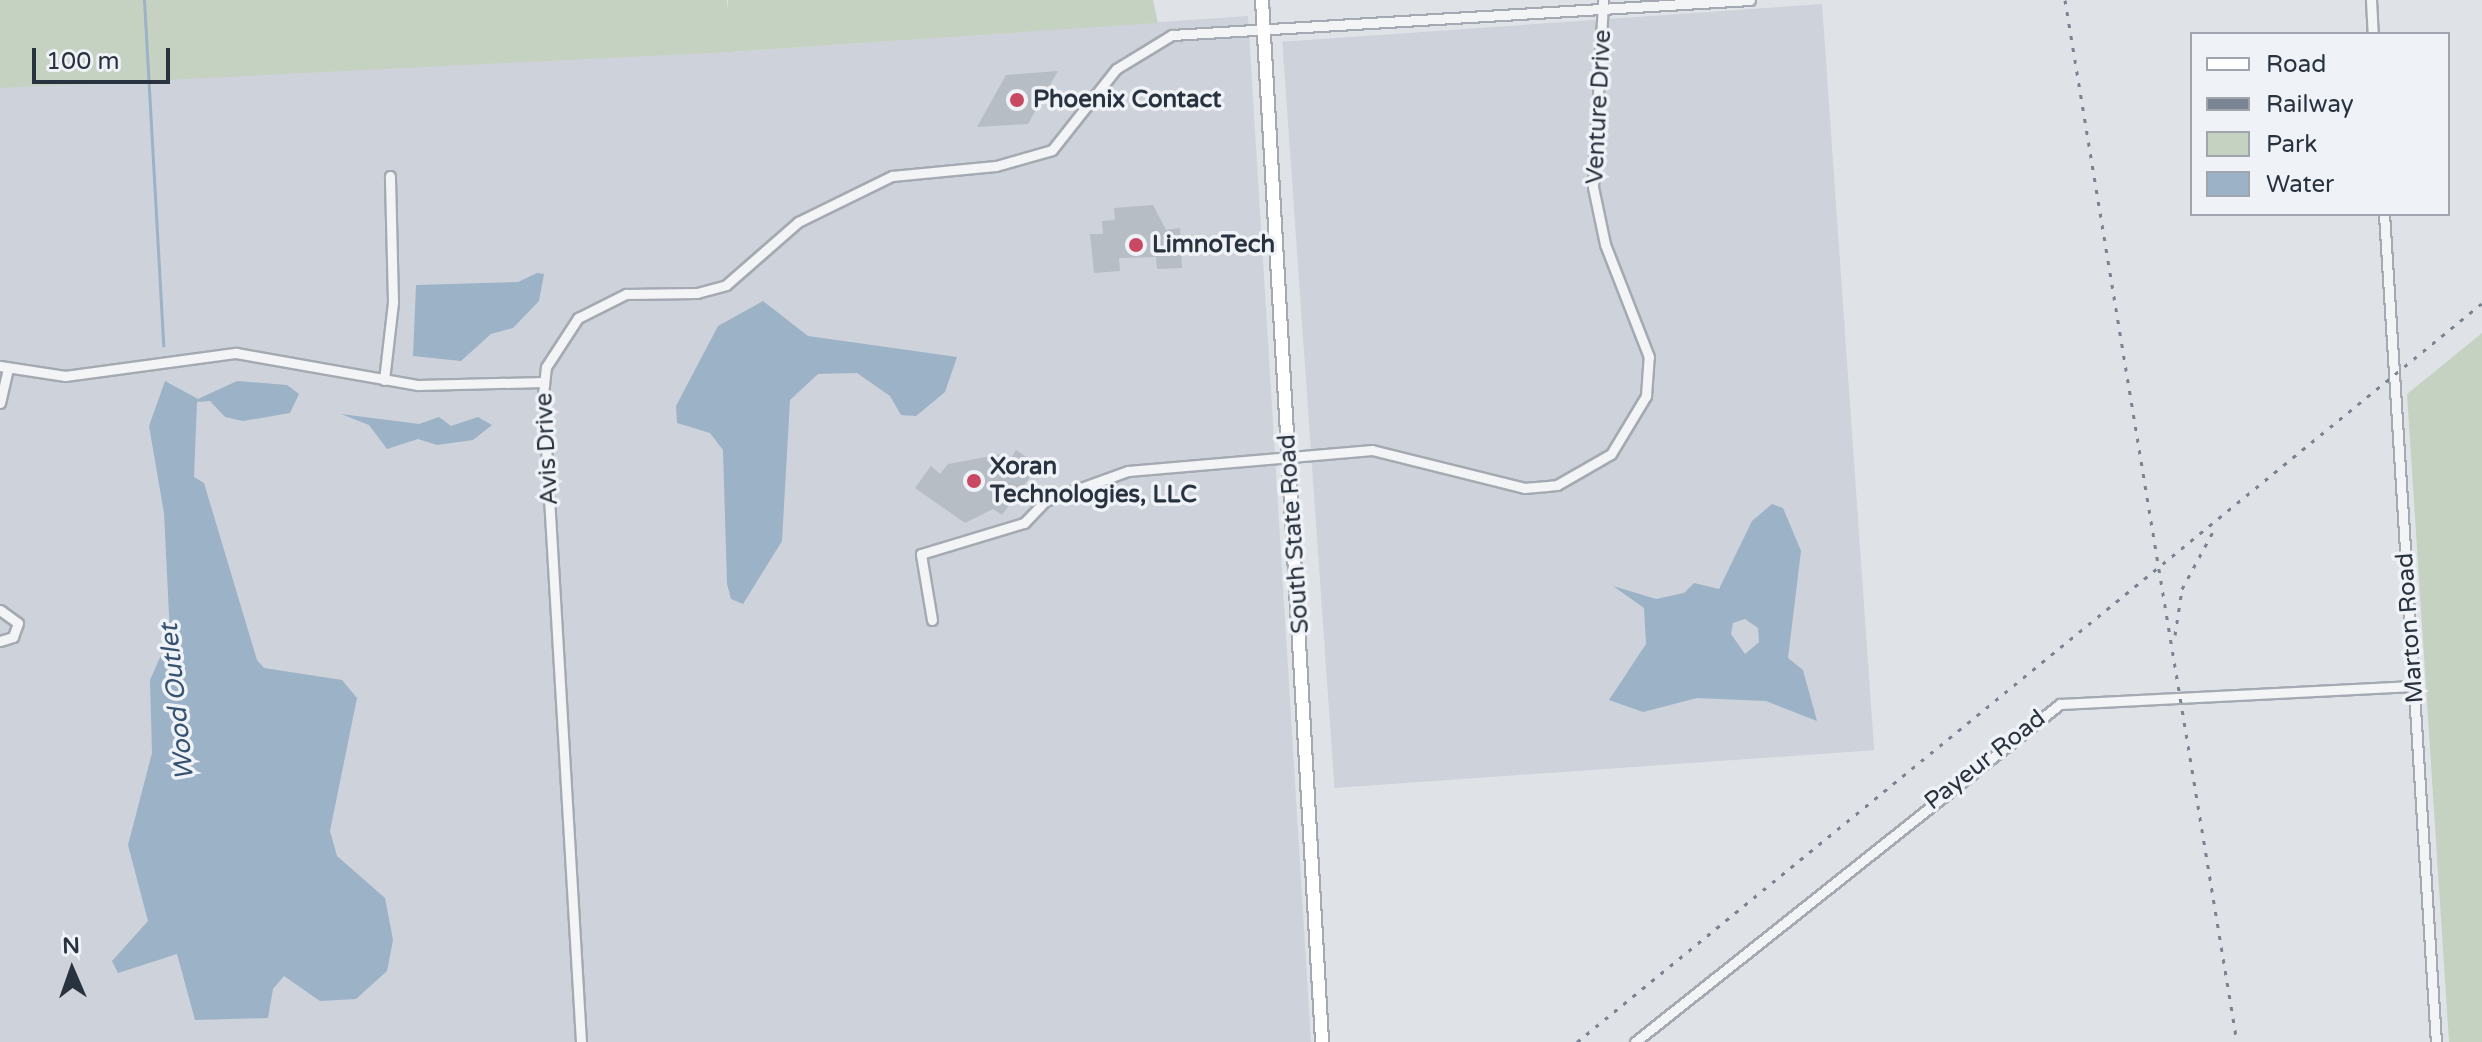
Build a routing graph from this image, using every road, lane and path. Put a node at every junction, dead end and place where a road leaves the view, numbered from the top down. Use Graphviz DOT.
graph roads {
  1 [pos="1262,0"];
  2 [pos="1750,0"];
  3 [pos="2371,0"];
  4 [pos="1604,4"];
  5 [pos="1264,27"];
  6 [pos="2373,32"];
  7 [pos="390,176"];
  8 [pos="2384,216"];
  9 [pos="4,367"];
  10 [pos="384,380"];
  11 [pos="543,382"];
  12 [pos="0,403"];
  13 [pos="1289,461"];
  14 [pos="0,610"];
  15 [pos="932,620"];
  16 [pos="0,641"];
  17 [pos="2414,686"];
  18 [pos="581,1039"];
  19 [pos="1322,1042"];
  20 [pos="1635,1042"];
  21 [pos="2436,1042"];
  1 -- 5 [label="main road, South State Road"];
  2 -- 4 [label="street, Avis Drive"];
  3 -- 6 [label="street"];
  4 -- 5 [label="street, Avis Drive"];
  4 -- 13 [label="street, Venture Drive"];
  5 -- 11 [label="street, Avis Drive"];
  5 -- 13 [label="main road, South State Road"];
  7 -- 10 [label="street"];
  8 -- 17 [label="street, Marton Road"];
  9 -- 10 [label="street"];
  9 -- 12 [label="street"];
  10 -- 11 [label="street"];
  11 -- 18 [label="street, Avis Drive"];
  13 -- 15 [label="street, Venture Drive"];
  13 -- 19 [label="main road, South State Road"];
  14 -- 16 [label="street"];
  17 -- 20 [label="street, Payeur Road"];
  17 -- 21 [label="street, Marton Road"];
}
